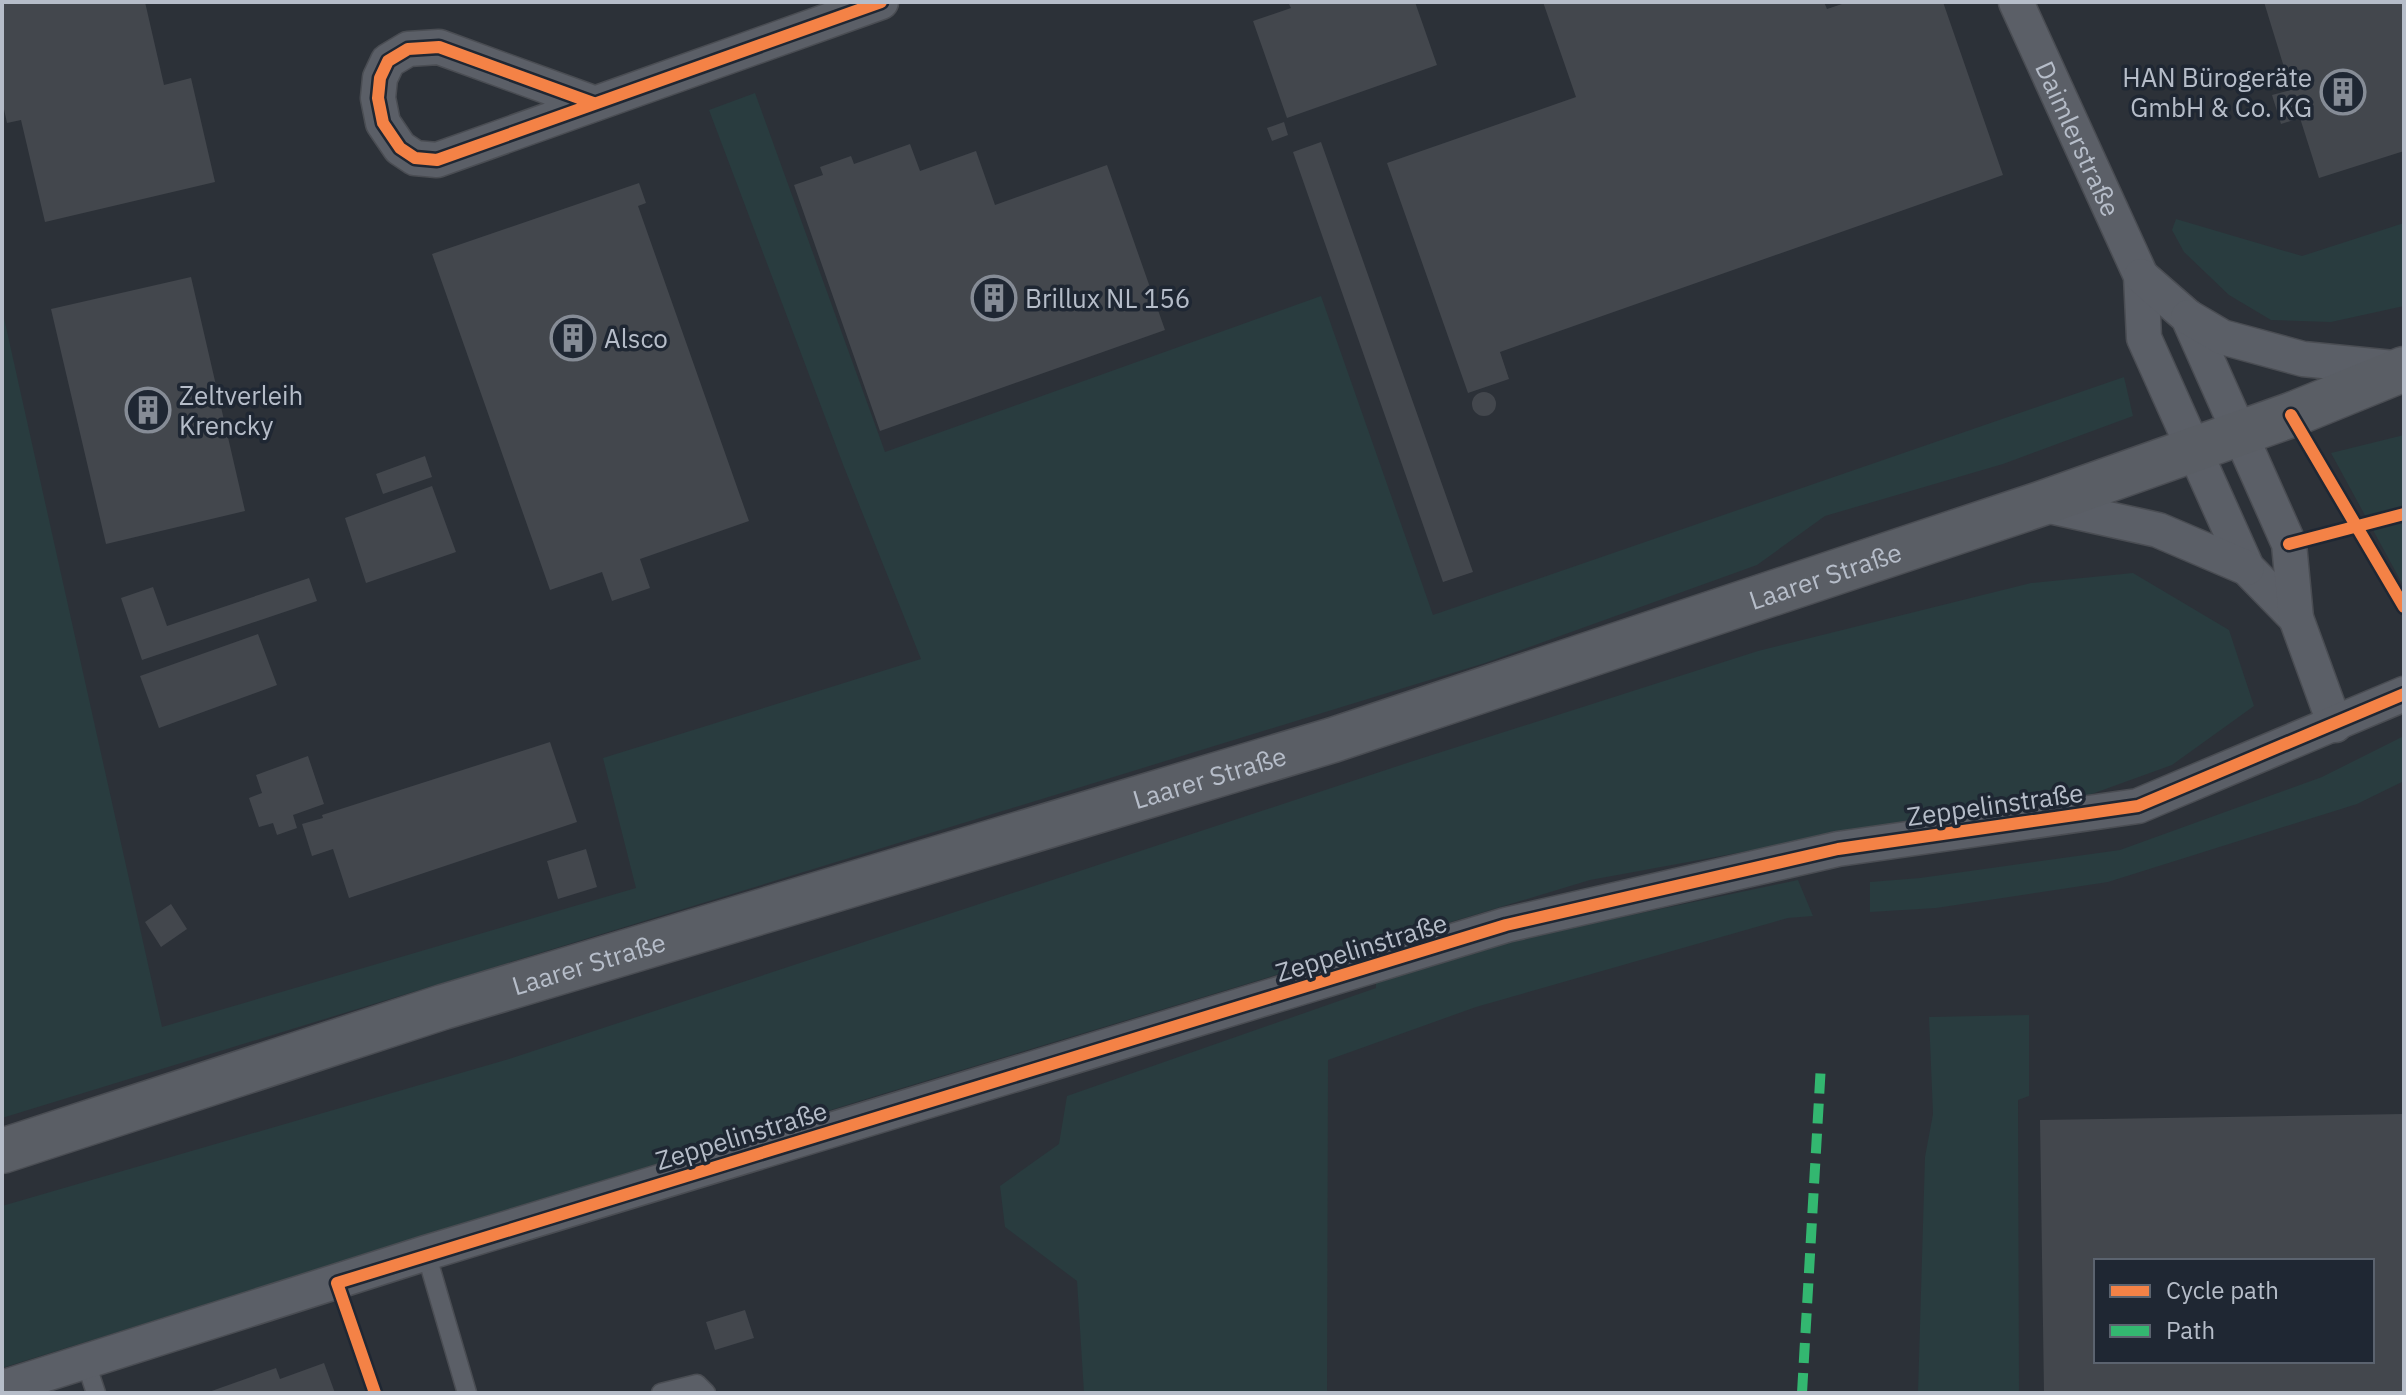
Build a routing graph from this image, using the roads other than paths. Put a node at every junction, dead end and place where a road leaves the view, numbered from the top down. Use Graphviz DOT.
graph roads {
  1 [pos="881,2"];
  2 [pos="2016,2"];
  3 [pos="593,103"];
  4 [pos="2141,276"];
  5 [pos="2188,317"];
  6 [pos="2404,369"];
  7 [pos="2239,434"];
  8 [pos="2194,450"];
  9 [pos="2040,504"];
  10 [pos="2247,568"];
  11 [pos="2296,618"];
  12 [pos="2404,694"];
  13 [pos="2335,725"];
  14 [pos="2,1151"];
  15 [pos="426,1253"];
  16 [pos="91,1378"];
  17 [pos="2,1388"];
  18 [pos="467,1393"];
  19 [pos="661,1393"];
  20 [pos="706,1393"];
  1 -- 3 [label="street"];
  2 -- 4 [label="street, Daimlerstraße"];
  3 -- 3 [label="street"];
  4 -- 5 [label="street, Daimlerstraße"];
  4 -- 8 [label="street, Daimlerstraße"];
  5 -- 6 [label="street, Daimlerstraße"];
  5 -- 7 [label="street, Daimlerstraße"];
  6 -- 7 [label="main road, Laarer Straße"];
  7 -- 8 [label="main road, Laarer Straße"];
  7 -- 11 [label="street"];
  8 -- 9 [label="main road, Laarer Straße"];
  8 -- 10 [label="street"];
  9 -- 10 [label="street"];
  9 -- 14 [label="main road, Laarer Straße"];
  10 -- 11 [label="street"];
  11 -- 13 [label="street"];
  12 -- 13 [label="street, Zeppelinstraße"];
  13 -- 15 [label="street, Zeppelinstraße"];
  15 -- 16 [label="street, Zeppelinstraße"];
  15 -- 18 [label="lane"];
  16 -- 17 [label="street, Zeppelinstraße"];
  19 -- 20 [label="lane"];
}
